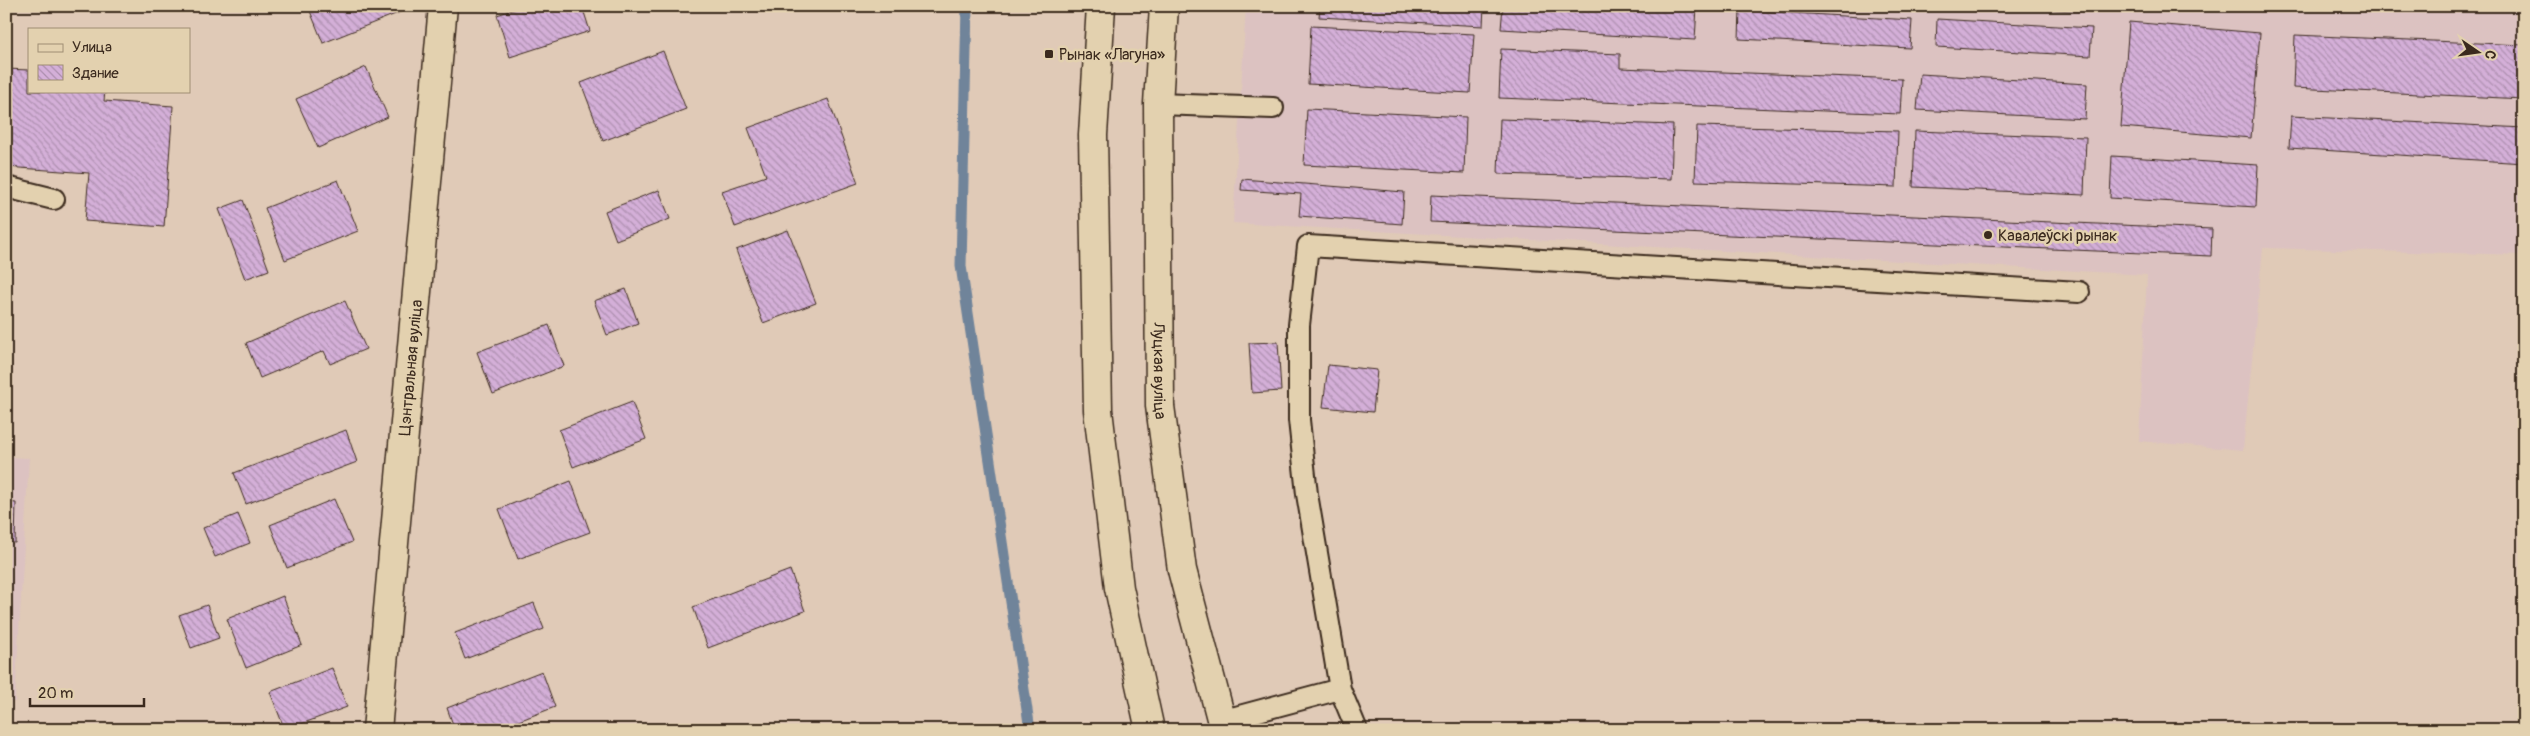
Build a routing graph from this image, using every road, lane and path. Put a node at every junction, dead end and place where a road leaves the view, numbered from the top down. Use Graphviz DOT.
graph roads {
  1 [pos="443,6"];
  2 [pos="1101,6"];
  3 [pos="1164,6"];
  4 [pos="1158,104"];
  5 [pos="1273,108"];
  6 [pos="6,187"];
  7 [pos="54,199"];
  8 [pos="2079,292"];
  9 [pos="1340,689"];
  10 [pos="1222,725"];
  11 [pos="377,730"];
  12 [pos="1150,730"];
  13 [pos="1357,730"];
  1 -- 11 [label="street, Цэнтральная вуліца"];
  2 -- 12 [label="street"];
  3 -- 4 [label="street, Луцкая вуліца"];
  4 -- 5 [label="lane"];
  4 -- 10 [label="street, Луцкая вуліца"];
  6 -- 7 [label="lane"];
  8 -- 9 [label="lane"];
  9 -- 10 [label="lane"];
  9 -- 13 [label="lane"];
}
